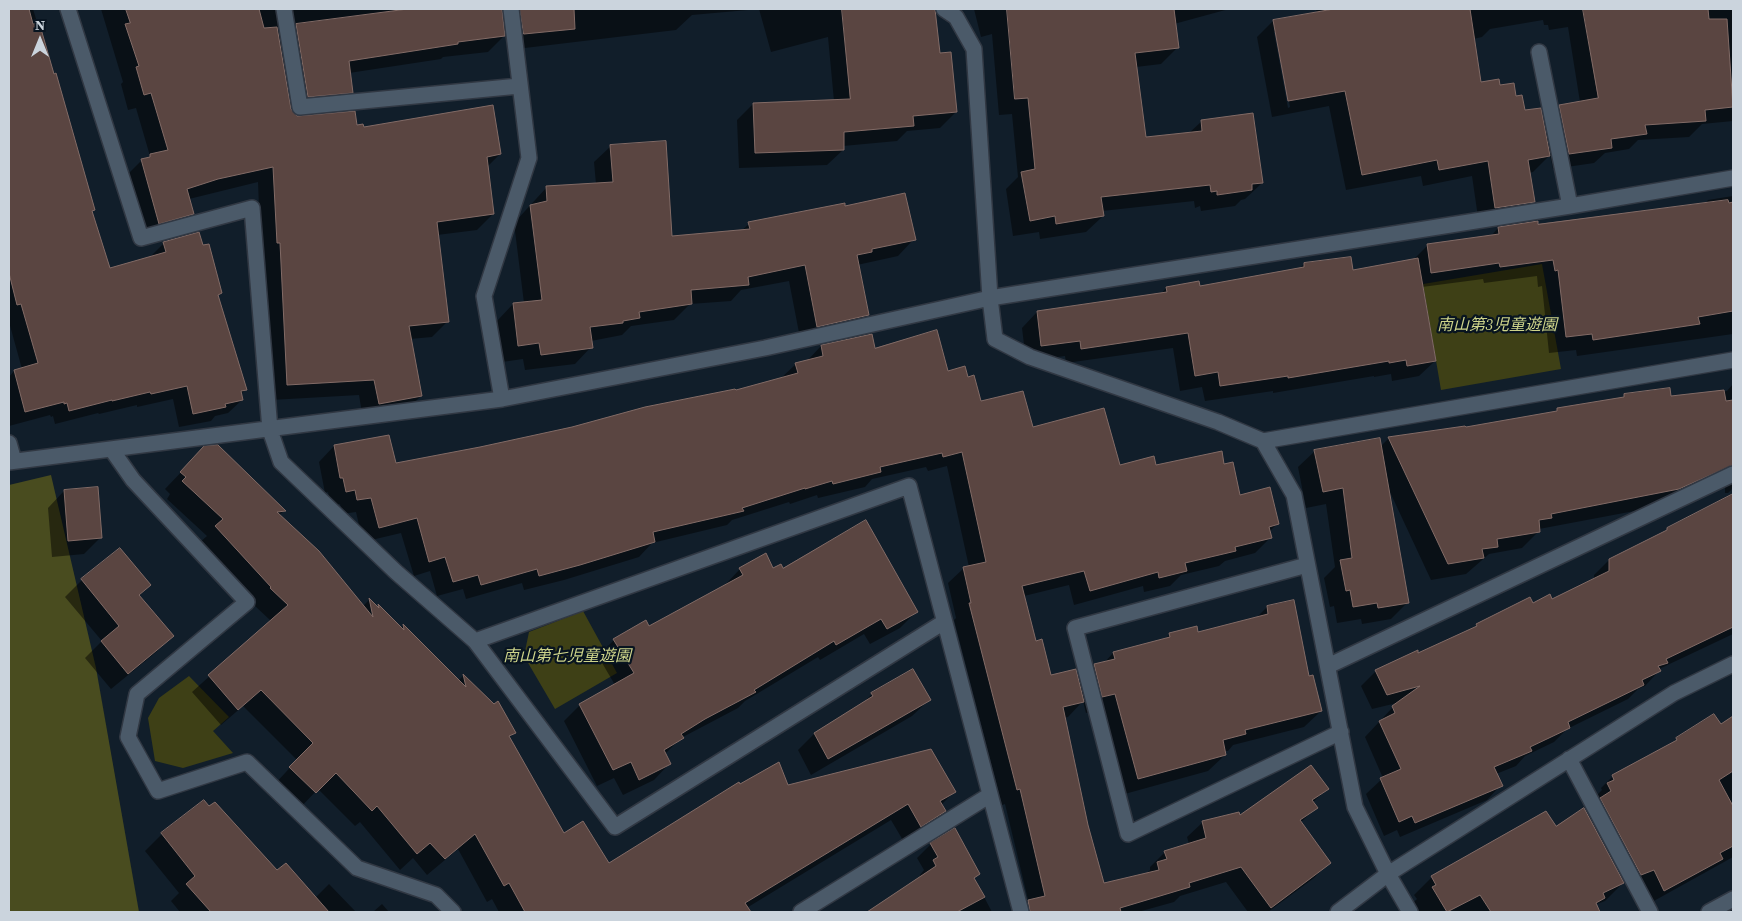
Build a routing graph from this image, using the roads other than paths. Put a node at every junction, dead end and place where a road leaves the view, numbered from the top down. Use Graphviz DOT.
graph roads {
  1 [pos="68,9"];
  2 [pos="284,9"];
  3 [pos="511,9"];
  4 [pos="944,9"];
  5 [pos="1539,52"];
  6 [pos="519,86"];
  7 [pos="1733,178"];
  8 [pos="1570,206"];
  9 [pos="990,298"];
  10 [pos="1733,360"];
  11 [pos="502,399"];
  12 [pos="270,430"];
  13 [pos="1262,441"];
  14 [pos="9,443"];
  15 [pos="112,450"];
  16 [pos="11,461"];
  17 [pos="1733,474"];
  18 [pos="1307,565"];
  19 [pos="944,622"];
  20 [pos="475,641"];
  21 [pos="1733,664"];
  22 [pos="1328,666"];
  23 [pos="1341,732"];
  24 [pos="1569,759"];
  25 [pos="990,795"];
  26 [pos="1388,874"];
  27 [pos="1733,899"];
  28 [pos="1644,910"];
  29 [pos="453,912"];
  30 [pos="801,912"];
  31 [pos="1021,912"];
  32 [pos="1338,912"];
  33 [pos="1410,912"];
  34 [pos="1709,912"];
  1 -- 12 [label="street"];
  2 -- 6 [label="street"];
  3 -- 6 [label="street"];
  4 -- 9 [label="street"];
  5 -- 8 [label="street"];
  6 -- 11 [label="street"];
  7 -- 8 [label="street"];
  8 -- 9 [label="street"];
  9 -- 11 [label="street"];
  9 -- 13 [label="street"];
  10 -- 13 [label="street"];
  11 -- 12 [label="street"];
  12 -- 15 [label="street"];
  12 -- 20 [label="street"];
  13 -- 18 [label="street"];
  14 -- 16 [label="street"];
  15 -- 16 [label="street"];
  15 -- 29 [label="street"];
  17 -- 22 [label="street"];
  18 -- 22 [label="street"];
  18 -- 23 [label="street"];
  19 -- 20 [label="street"];
  19 -- 20 [label="street"];
  19 -- 25 [label="street"];
  21 -- 24 [label="street"];
  22 -- 23 [label="street"];
  23 -- 26 [label="street"];
  24 -- 26 [label="street"];
  24 -- 28 [label="street"];
  25 -- 30 [label="street"];
  25 -- 31 [label="street"];
  26 -- 32 [label="street"];
  26 -- 33 [label="street"];
  27 -- 34 [label="street"];
}
